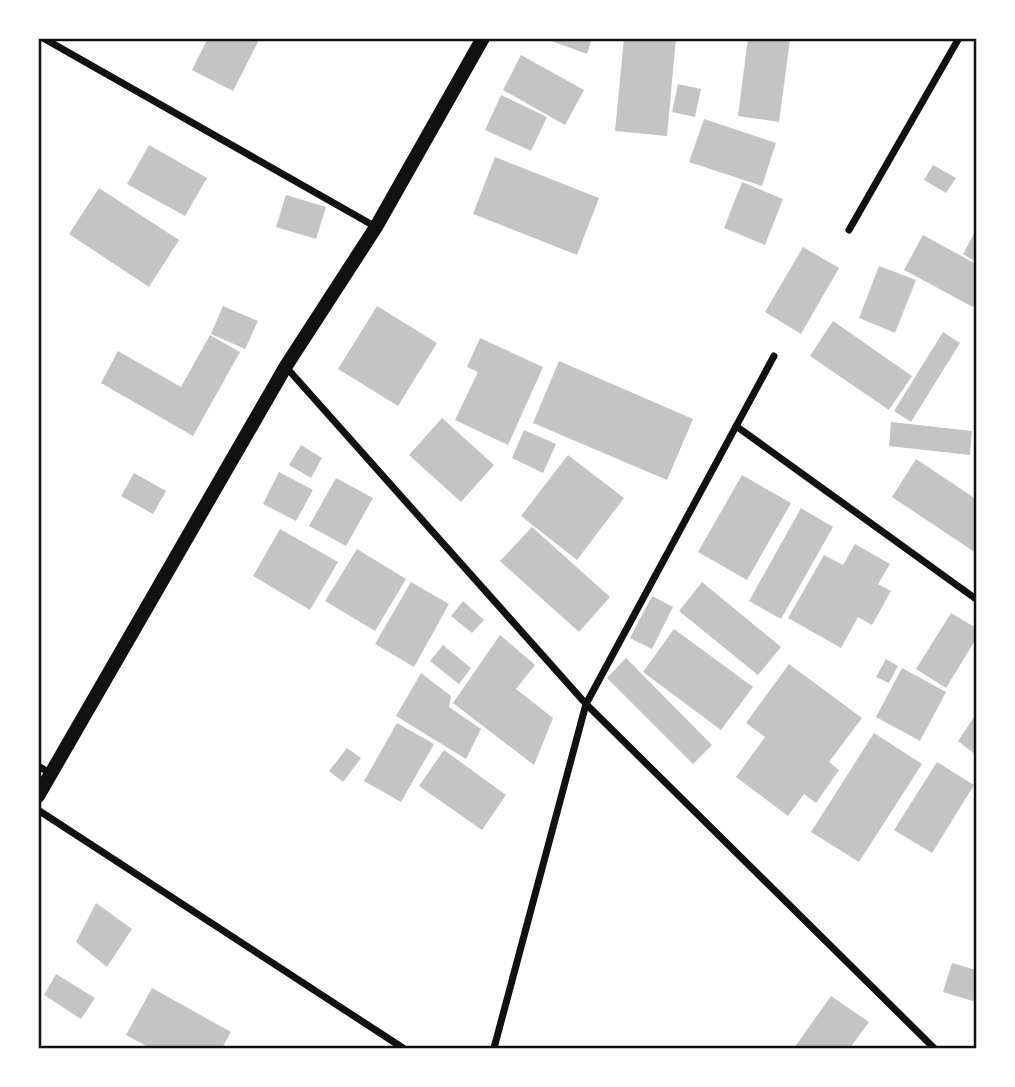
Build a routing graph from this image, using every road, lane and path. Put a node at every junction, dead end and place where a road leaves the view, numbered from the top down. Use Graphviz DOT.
graph roads {
  1 [pos="43,38"];
  2 [pos="483,38"];
  3 [pos="959,38"];
  4 [pos="376,227"];
  5 [pos="849,230"];
  6 [pos="774,356"];
  7 [pos="286,366"];
  8 [pos="736,426"];
  9 [pos="976,599"];
  10 [pos="586,704"];
  11 [pos="44,769"];
  12 [pos="38,796"];
  13 [pos="38,810"];
  14 [pos="403,1048"];
  15 [pos="494,1048"];
  16 [pos="934,1048"];
  1 -- 4 [label="street"];
  2 -- 4 [label="main road"];
  3 -- 5 [label="street"];
  4 -- 7 [label="main road"];
  6 -- 8 [label="street"];
  7 -- 10 [label="street"];
  7 -- 11 [label="main road"];
  8 -- 9 [label="street"];
  8 -- 10 [label="street"];
  10 -- 15 [label="street"];
  10 -- 16 [label="street"];
  11 -- 12 [label="main road"];
  13 -- 14 [label="street"];
}
